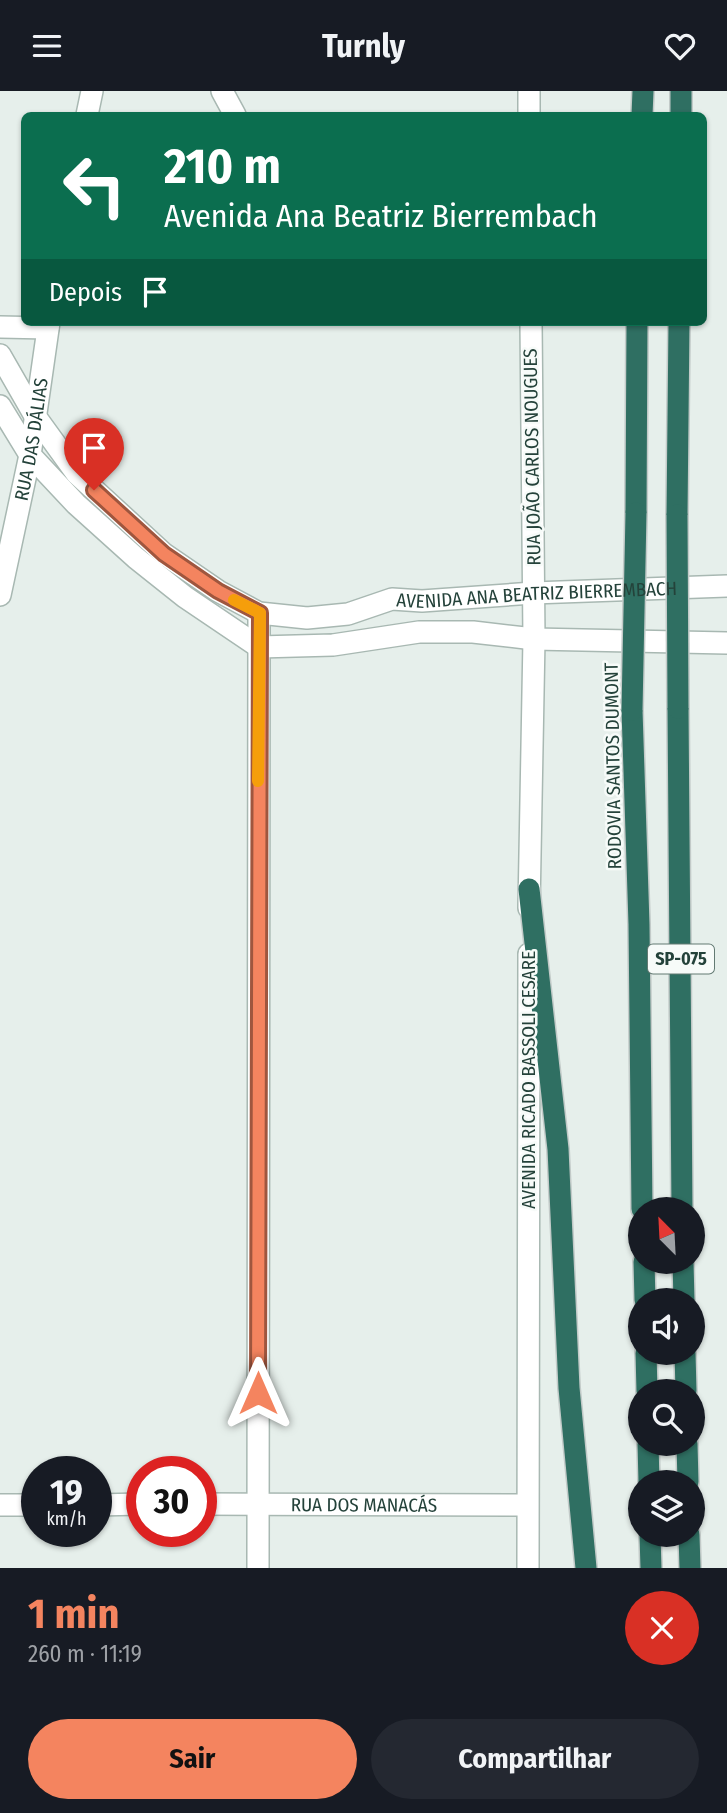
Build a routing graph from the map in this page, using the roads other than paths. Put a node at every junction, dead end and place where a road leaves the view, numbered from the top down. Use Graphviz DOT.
graph roads {
  1 [pos="92,91"];
  2 [pos="222,91"];
  3 [pos="529,91"];
  4 [pos="643,91"];
  5 [pos="681,91"];
  6 [pos="88,112"];
  7 [pos="233,112"];
  8 [pos="529,112"];
  9 [pos="642,112"];
  10 [pos="681,112"];
  11 [pos="24,326"];
  12 [pos="48,326"];
  13 [pos="531,326"];
  14 [pos="637,326"];
  15 [pos="679,326"];
  16 [pos="0,327"];
  17 [pos="0,355"];
  18 [pos="0,406"];
  19 [pos="35,416"];
  20 [pos="30,455"];
  21 [pos="727,586"];
  22 [pos="533,593"];
  23 [pos="0,595"];
  24 [pos="260,613"];
  25 [pos="534,639"];
  26 [pos="727,643"];
  27 [pos="259,647"];
  28 [pos="529,889"];
  29 [pos="642,1197"];
  30 [pos="682,1197"];
  31 [pos="217,1504"];
  32 [pos="258,1504"];
  33 [pos="0,1505"];
  34 [pos="21,1505"];
  35 [pos="526,1505"];
  36 [pos="650,1547"];
  37 [pos="689,1547"];
  38 [pos="258,1568"];
  39 [pos="528,1568"];
  40 [pos="586,1568"];
  41 [pos="651,1568"];
  42 [pos="690,1568"];
  1 -- 6 [label="street"];
  2 -- 7 [label="street"];
  3 -- 8 [label="street"];
  4 -- 9 [label="highway"];
  5 -- 10 [label="highway"];
  11 -- 16 [label="street"];
  12 -- 19 [label="street, RUA DAS DÁLIAS"];
  13 -- 22 [label="street, RUA JOÃO CARLOS NOUGUES"];
  14 -- 29 [label="highway, RODOVIA SANTOS DUMONT / SP-075, bridge"];
  15 -- 30 [label="highway, SP-075, bridge"];
  17 -- 19 [label="street, AVENIDA ANA BEATRIZ BIERREMBACH"];
  18 -- 20 [label="street"];
  19 -- 20 [label="street, RUA DAS DÁLIAS"];
  19 -- 24 [label="street, AVENIDA ANA BEATRIZ BIERREMBACH"];
  20 -- 23 [label="street, RUA DAS DÁLIAS"];
  20 -- 27 [label="street"];
  21 -- 22 [label="street, AVENIDA ANA BEATRIZ BIERREMBACH"];
  22 -- 24 [label="street, AVENIDA ANA BEATRIZ BIERREMBACH"];
  22 -- 25 [label="street, AVENIDA RICADO BASSOLI CESARE"];
  24 -- 27 [label="street"];
  25 -- 26 [label="street, AVENIDA ANA BEATRIZ BIERREMBACH"];
  25 -- 27 [label="street, AVENIDA ANA BEATRIZ BIERREMBACH"];
  25 -- 28 [label="street, AVENIDA RICADO BASSOLI CESARE"];
  27 -- 32 [label="street"];
  28 -- 35 [label="street, AVENIDA RICADO BASSOLI CESARE"];
  28 -- 40 [label="highway"];
  31 -- 32 [label="street, RUA DOS MANACÁS"];
  32 -- 35 [label="street, RUA DOS MANACÁS"];
  32 -- 38 [label="street"];
  33 -- 34 [label="street"];
  35 -- 39 [label="street, AVENIDA RICADO BASSOLI CESARE"];
  36 -- 41 [label="highway"];
  37 -- 42 [label="highway"];
}
